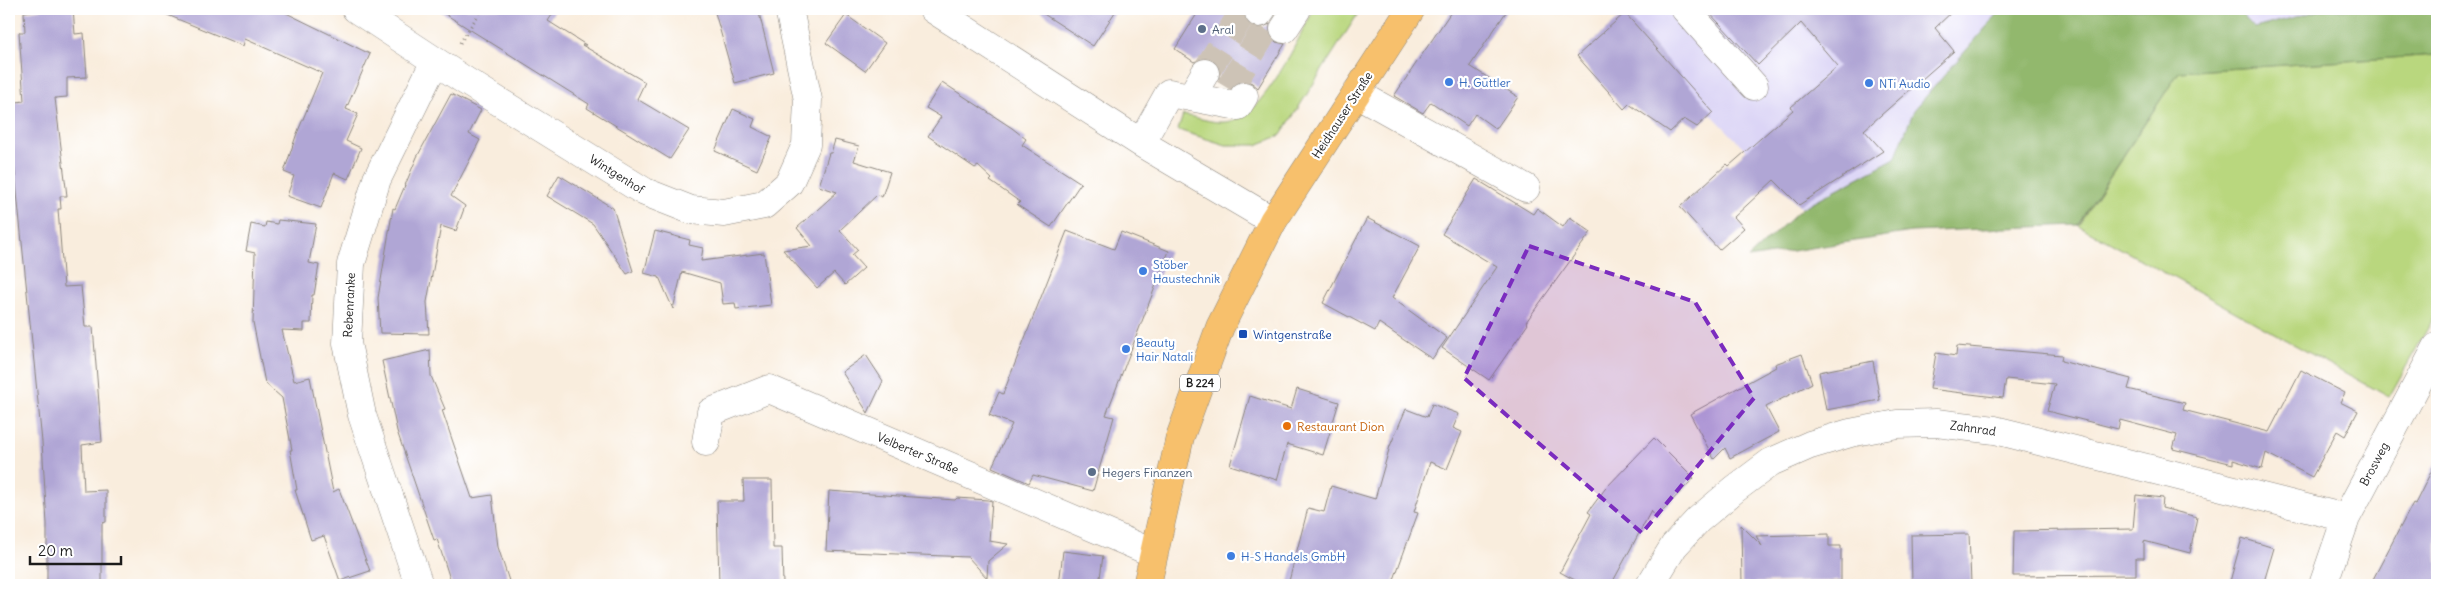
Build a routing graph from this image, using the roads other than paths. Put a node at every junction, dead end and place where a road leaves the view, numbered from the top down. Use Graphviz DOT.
graph roads {
  1 [pos="356,9"];
  2 [pos="790,9"];
  3 [pos="932,9"];
  4 [pos="1411,9"];
  5 [pos="1684,9"];
  6 [pos="442,64"];
  7 [pos="1754,86"];
  8 [pos="1216,91"];
  9 [pos="1356,93"];
  10 [pos="1141,143"];
  11 [pos="1526,188"];
  12 [pos="1273,221"];
  13 [pos="2437,347"];
  14 [pos="706,442"];
  15 [pos="2346,518"];
  16 [pos="1153,554"];
  17 [pos="419,585"];
  18 [pos="1147,585"];
  19 [pos="1650,585"];
  20 [pos="2323,585"];
  1 -- 6 [label="street, Wintgenhof"];
  2 -- 6 [label="street, Wintgenhof"];
  3 -- 10 [label="street"];
  4 -- 9 [label="main road, Heidhauser Straße / B 224"];
  5 -- 7 [label="street"];
  6 -- 17 [label="street, Rebenranke"];
  8 -- 10 [label="street"];
  9 -- 11 [label="street"];
  9 -- 12 [label="main road, Heidhauser Straße / B 224"];
  10 -- 12 [label="street"];
  12 -- 16 [label="main road, B 224"];
  13 -- 15 [label="street, Brosweg"];
  14 -- 16 [label="street, Velberter Straße"];
  15 -- 19 [label="street, Zahnrad"];
  15 -- 20 [label="street, Brosweg"];
  16 -- 18 [label="main road, B 224"];
}
